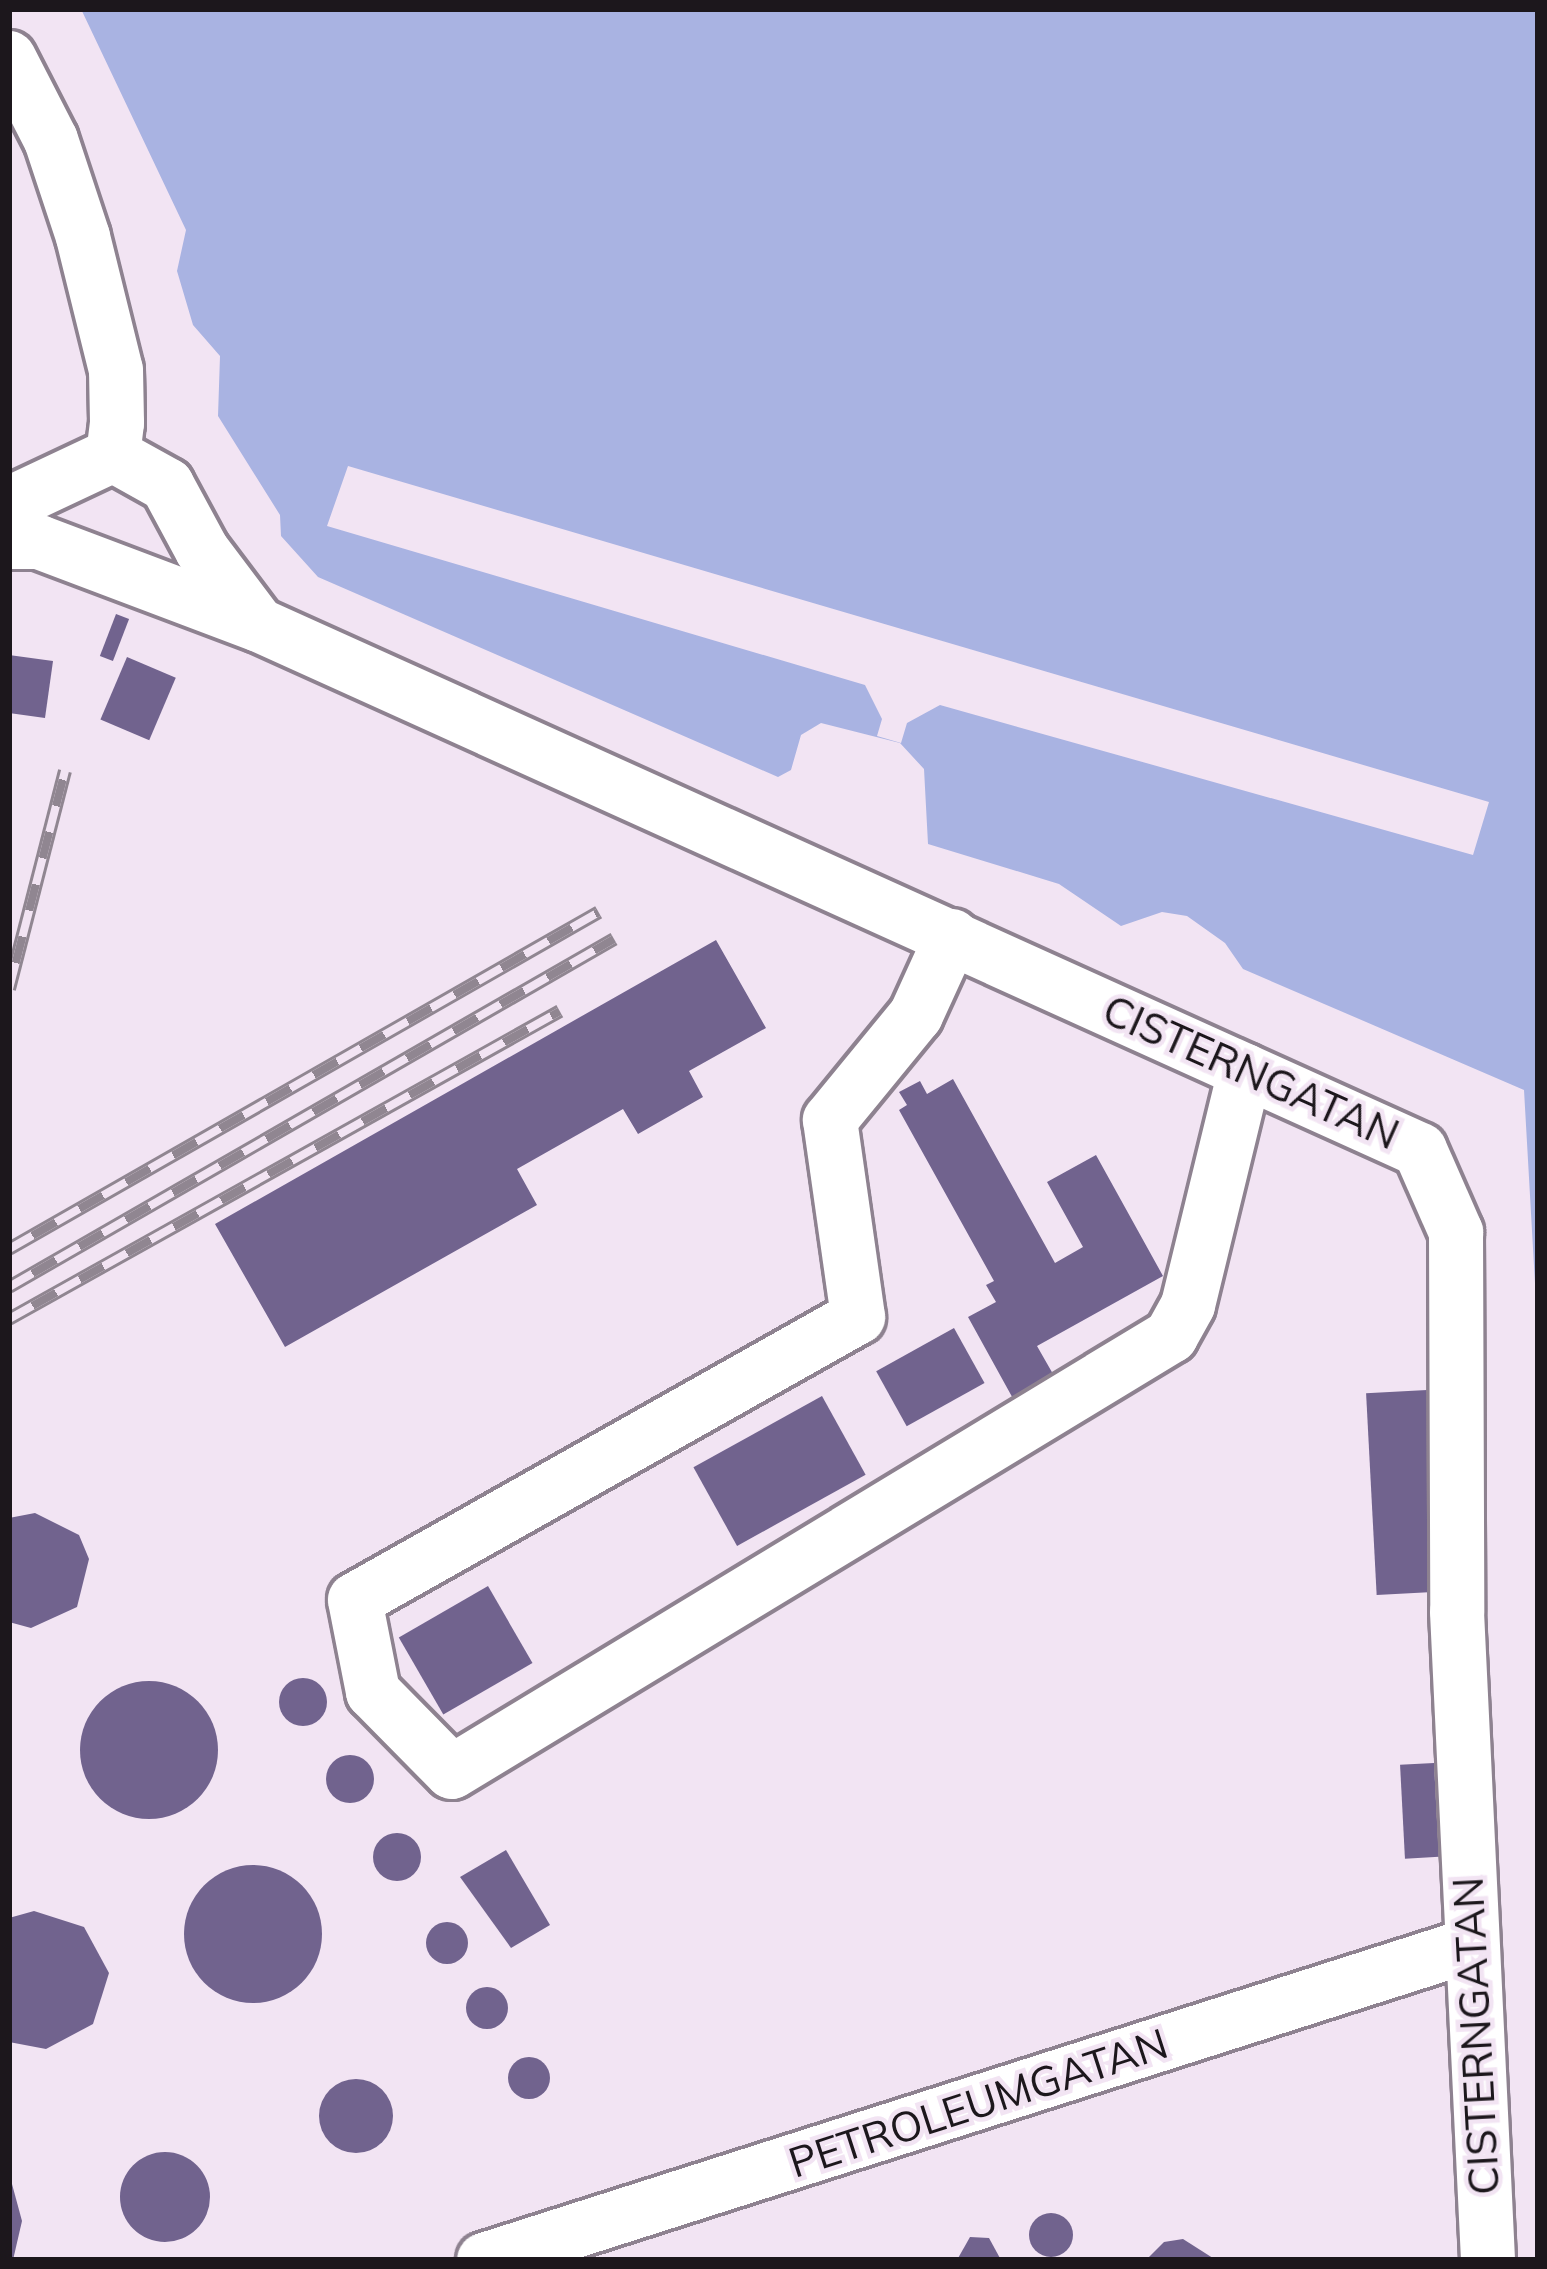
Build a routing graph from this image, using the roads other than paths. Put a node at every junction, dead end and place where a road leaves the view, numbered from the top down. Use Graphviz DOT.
graph roads {
  1 [pos="9,58"];
  2 [pos="113,454"];
  3 [pos="9,505"];
  4 [pos="9,542"];
  5 [pos="259,625"];
  6 [pos="952,936"];
  7 [pos="1245,1071"];
  8 [pos="1471,1945"];
  9 [pos="484,2260"];
  10 [pos="1488,2260"];
  1 -- 2 [label="lane"];
  2 -- 3 [label="lane"];
  2 -- 5 [label="lane, CISTERNGATAN"];
  4 -- 5 [label="lane, CISTERNGATAN"];
  5 -- 6 [label="lane, CISTERNGATAN"];
  6 -- 7 [label="lane, CISTERNGATAN"];
  6 -- 7 [label="lane"];
  7 -- 8 [label="lane, CISTERNGATAN"];
  8 -- 9 [label="lane, PETROLEUMGATAN"];
  8 -- 10 [label="lane, CISTERNGATAN"];
}
